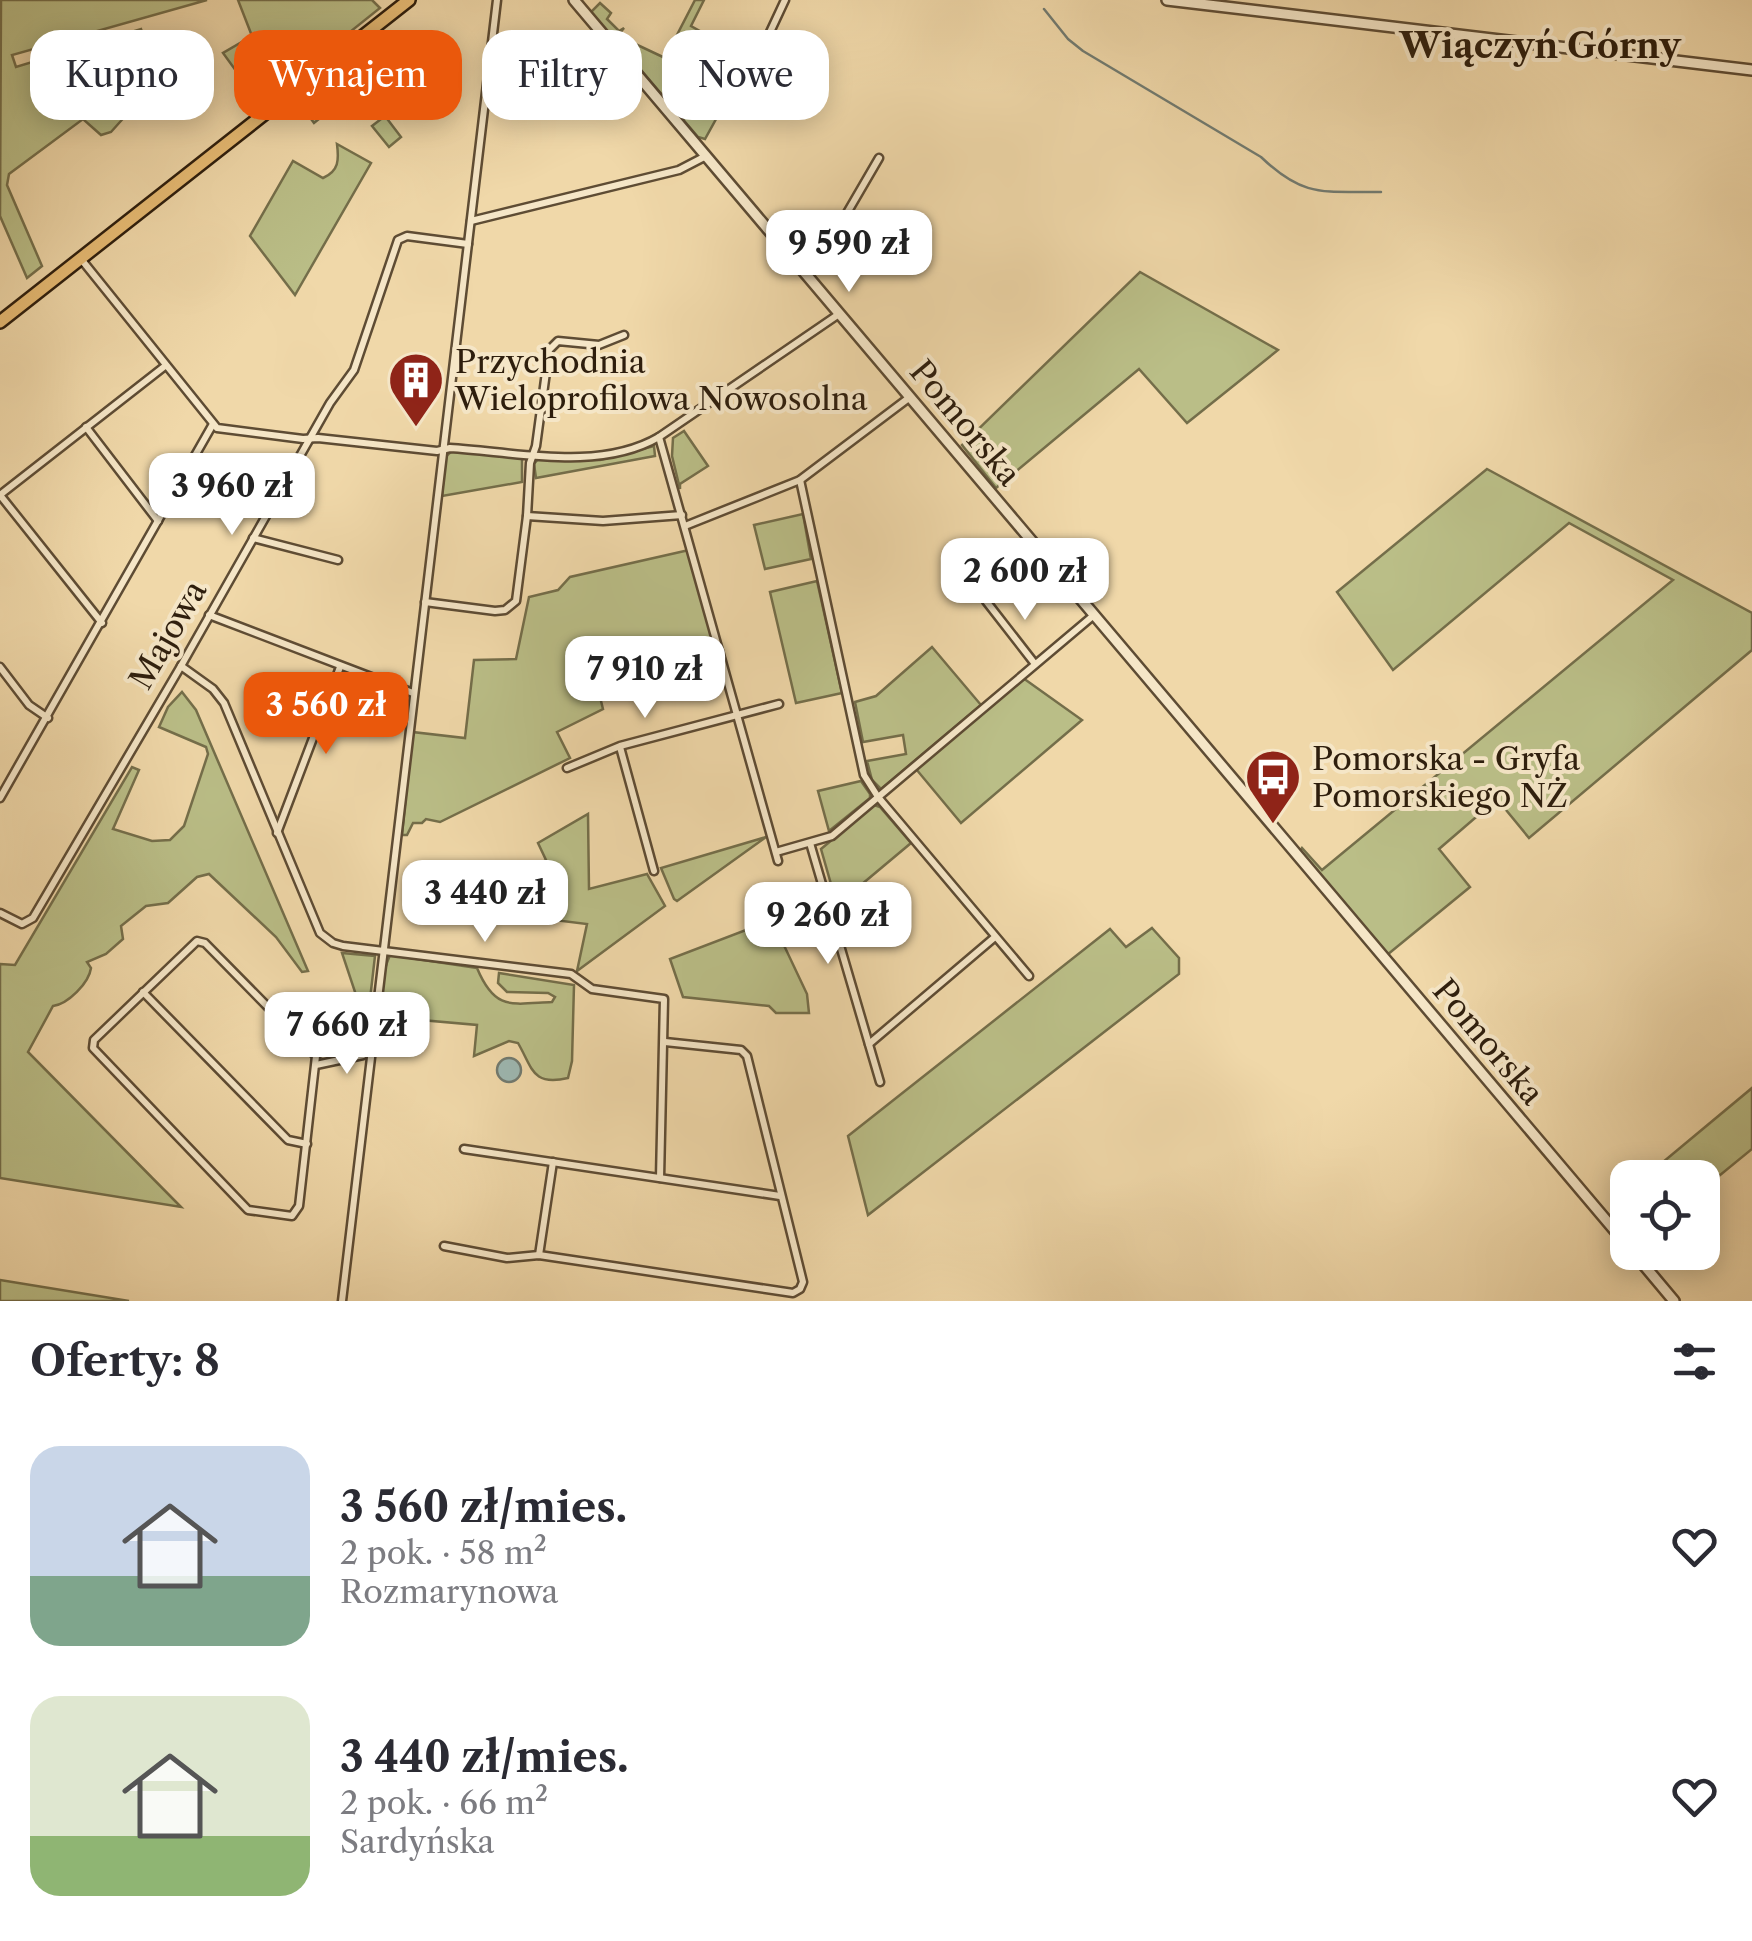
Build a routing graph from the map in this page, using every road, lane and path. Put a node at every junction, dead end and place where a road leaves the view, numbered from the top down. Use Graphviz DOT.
graph roads {
  1 [pos="409,0"];
  2 [pos="496,0"];
  3 [pos="574,0"];
  4 [pos="786,0"];
  5 [pos="1167,0"];
  6 [pos="1250,5"];
  7 [pos="771,30"];
  8 [pos="1752,70"];
  9 [pos="706,156"];
  10 [pos="879,158"];
  11 [pos="471,221"];
  12 [pos="468,244"];
  13 [pos="80,258"];
  14 [pos="798,264"];
  15 [pos="840,314"];
  16 [pos="0,322"];
  17 [pos="624,335"];
  18 [pos="165,366"];
  19 [pos="910,397"];
  20 [pos="213,424"];
  21 [pos="86,427"];
  22 [pos="660,437"];
  23 [pos="309,438"];
  24 [pos="443,450"];
  25 [pos="533,454"];
  26 [pos="800,480"];
  27 [pos="0,495"];
  28 [pos="682,514"];
  29 [pos="527,516"];
  30 [pos="158,521"];
  31 [pos="685,526"];
  32 [pos="253,538"];
  33 [pos="338,560"];
  34 [pos="986,601"];
  35 [pos="425,602"];
  36 [pos="1094,615"];
  37 [pos="209,616"];
  38 [pos="102,623"];
  39 [pos="1035,664"];
  40 [pos="181,666"];
  41 [pos="0,667"];
  42 [pos="340,667"];
  43 [pos="413,693"];
  44 [pos="779,704"];
  45 [pos="738,716"];
  46 [pos="48,718"];
  47 [pos="620,746"];
  48 [pos="567,768"];
  49 [pos="878,797"];
  50 [pos="0,798"];
  51 [pos="277,834"];
  52 [pos="810,843"];
  53 [pos="776,852"];
  54 [pos="778,862"];
  55 [pos="654,871"];
  56 [pos="0,913"];
  57 [pos="995,937"];
  58 [pos="382,951"];
  59 [pos="1029,976"];
  60 [pos="143,992"];
  61 [pos="665,1042"];
  62 [pos="869,1044"];
  63 [pos="371,1053"];
  64 [pos="314,1054"];
  65 [pos="316,1065"];
  66 [pos="880,1082"];
  67 [pos="306,1144"];
  68 [pos="464,1149"];
  69 [pos="553,1162"];
  70 [pos="660,1178"];
  71 [pos="780,1196"];
  72 [pos="1610,1225"];
  73 [pos="351,1230"];
  74 [pos="362,1232"];
  75 [pos="444,1246"];
  76 [pos="540,1255"];
  77 [pos="1648,1270"];
  78 [pos="342,1301"];
  79 [pos="1674,1301"];
  1 -- 13 [label="main road"];
  2 -- 11 [label="street"];
  3 -- 9 [label="street, Pomorska"];
  4 -- 7 [label="street"];
  5 -- 6 [label="street"];
  6 -- 8 [label="street"];
  9 -- 11 [label="street"];
  9 -- 14 [label="street, Pomorska"];
  10 -- 14 [label="street"];
  11 -- 12 [label="street"];
  12 -- 23 [label="street, Majowa"];
  12 -- 24 [label="street"];
  13 -- 16 [label="main road"];
  13 -- 18 [label="street"];
  14 -- 15 [label="street, Pomorska"];
  15 -- 19 [label="street, Pomorska"];
  15 -- 22 [label="street"];
  17 -- 25 [label="street"];
  18 -- 20 [label="street"];
  18 -- 21 [label="street"];
  19 -- 26 [label="street"];
  19 -- 36 [label="street, Pomorska"];
  20 -- 23 [label="street"];
  20 -- 30 [label="street"];
  21 -- 27 [label="street"];
  21 -- 30 [label="street"];
  22 -- 25 [label="street"];
  22 -- 28 [label="street"];
  23 -- 24 [label="street"];
  23 -- 32 [label="street, Majowa"];
  24 -- 25 [label="street"];
  24 -- 35 [label="street"];
  25 -- 29 [label="street"];
  26 -- 31 [label="street"];
  26 -- 49 [label="street"];
  27 -- 38 [label="street"];
  28 -- 29 [label="street"];
  28 -- 31 [label="street"];
  29 -- 35 [label="street"];
  30 -- 38 [label="street"];
  31 -- 45 [label="street"];
  32 -- 33 [label="street"];
  32 -- 37 [label="street, Majowa"];
  34 -- 39 [label="street"];
  35 -- 43 [label="street"];
  36 -- 39 [label="street"];
  36 -- 72 [label="street, Pomorska"];
  37 -- 40 [label="street, Majowa"];
  37 -- 42 [label="street"];
  38 -- 46 [label="street"];
  39 -- 49 [label="street"];
  40 -- 51 [label="street"];
  40 -- 56 [label="street, Majowa"];
  41 -- 46 [label="street"];
  42 -- 43 [label="street"];
  42 -- 51 [label="street"];
  43 -- 58 [label="street"];
  44 -- 45 [label="street"];
  45 -- 47 [label="street"];
  45 -- 53 [label="street"];
  46 -- 50 [label="street"];
  47 -- 48 [label="street"];
  47 -- 55 [label="street"];
  49 -- 52 [label="street"];
  49 -- 57 [label="street"];
  51 -- 58 [label="street"];
  52 -- 53 [label="street"];
  52 -- 62 [label="street"];
  53 -- 54 [label="street"];
  57 -- 59 [label="street"];
  57 -- 62 [label="street"];
  58 -- 61 [label="street"];
  58 -- 63 [label="street"];
  60 -- 64 [label="street"];
  60 -- 67 [label="street"];
  60 -- 67 [label="street"];
  61 -- 70 [label="street"];
  61 -- 71 [label="street"];
  62 -- 66 [label="street"];
  63 -- 64 [label="street"];
  63 -- 65 [label="street"];
  63 -- 73 [label="street"];
  64 -- 65 [label="street"];
  65 -- 67 [label="street"];
  68 -- 69 [label="street"];
  69 -- 70 [label="street"];
  69 -- 76 [label="street"];
  70 -- 71 [label="street"];
  71 -- 76 [label="street"];
  73 -- 74 [label="street"];
  73 -- 78 [label="street"];
  75 -- 76 [label="street"];
  77 -- 79 [label="street"];
}
